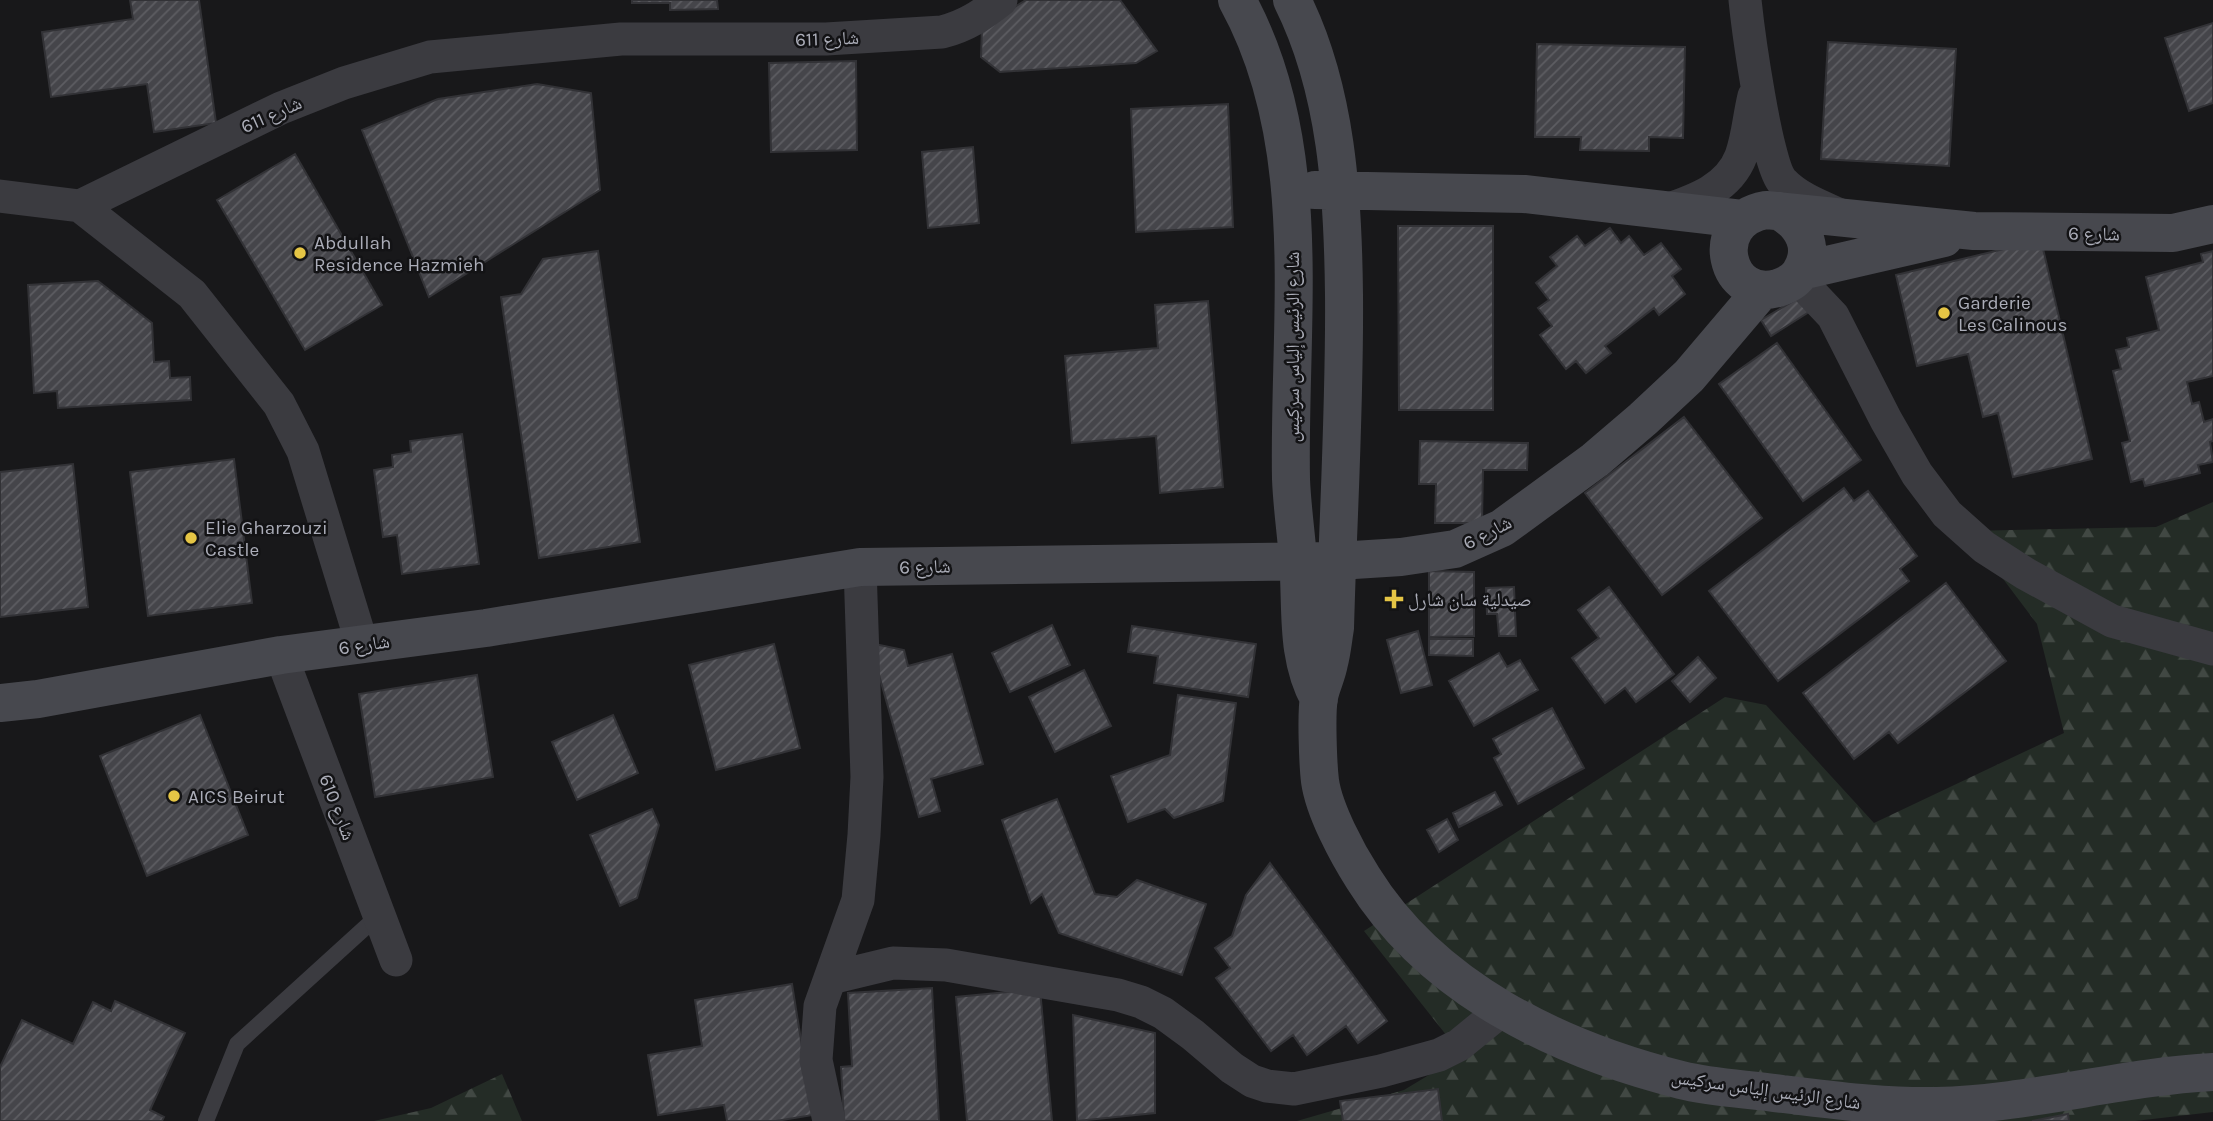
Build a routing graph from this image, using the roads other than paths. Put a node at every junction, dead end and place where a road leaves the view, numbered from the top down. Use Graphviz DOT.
graph roads {
  1 [pos="1001,0"];
  2 [pos="1237,0"];
  3 [pos="1292,0"];
  4 [pos="1745,0"];
  5 [pos="1757,80"];
  6 [pos="1289,190"];
  7 [pos="1340,190"];
  8 [pos="0,196"];
  9 [pos="80,206"];
  10 [pos="1666,210"];
  11 [pos="1779,211"];
  12 [pos="1742,219"];
  13 [pos="1850,219"];
  14 [pos="2213,224"];
  15 [pos="1974,231"];
  16 [pos="1787,280"];
  17 [pos="1298,561"];
  18 [pos="1338,561"];
  19 [pos="860,567"];
  20 [pos="362,644"];
  21 [pos="2213,649"];
  22 [pos="281,655"];
  23 [pos="1319,699"];
  24 [pos="0,703"];
  25 [pos="379,915"];
  26 [pos="396,960"];
  27 [pos="831,978"];
  28 [pos="1502,1010"];
  29 [pos="2213,1072"];
  30 [pos="206,1121"];
  31 [pos="828,1121"];
  1 -- 9 [label="street, شارع 611"];
  2 -- 6 [label="street, شارع الرئيس إلياس سركيس"];
  3 -- 7 [label="street, شارع الرئيس إلياس سركيس"];
  4 -- 5 [label="street"];
  5 -- 10 [label="street"];
  5 -- 13 [label="street"];
  6 -- 7 [label="street"];
  6 -- 17 [label="street, شارع الرئيس إلياس سركيس"];
  7 -- 10 [label="street"];
  7 -- 18 [label="street, شارع الرئيس إلياس سركيس"];
  8 -- 9 [label="street"];
  9 -- 20 [label="street"];
  10 -- 12 [label="street"];
  11 -- 12 [label="street"];
  11 -- 13 [label="street"];
  11 -- 16 [label="street"];
  12 -- 16 [label="street"];
  13 -- 15 [label="street"];
  14 -- 15 [label="street, شارع 6"];
  15 -- 16 [label="street"];
  16 -- 18 [label="street, شارع 6"];
  16 -- 21 [label="street"];
  17 -- 18 [label="street, شارع 6"];
  17 -- 19 [label="street, شارع 6"];
  17 -- 23 [label="street, شارع الرئيس إلياس سركيس"];
  18 -- 23 [label="street, شارع الرئيس إلياس سركيس"];
  19 -- 20 [label="street, شارع 6"];
  19 -- 27 [label="street"];
  20 -- 22 [label="street, شارع 6"];
  22 -- 24 [label="street, شارع 6"];
  22 -- 25 [label="street, شارع 610"];
  23 -- 28 [label="street, شارع الرئيس إلياس سركيس"];
  25 -- 26 [label="street, شارع 610"];
  25 -- 30 [label="lane"];
  27 -- 28 [label="street"];
  27 -- 31 [label="street"];
  28 -- 29 [label="street, شارع الرئيس إلياس سركيس"];
}
